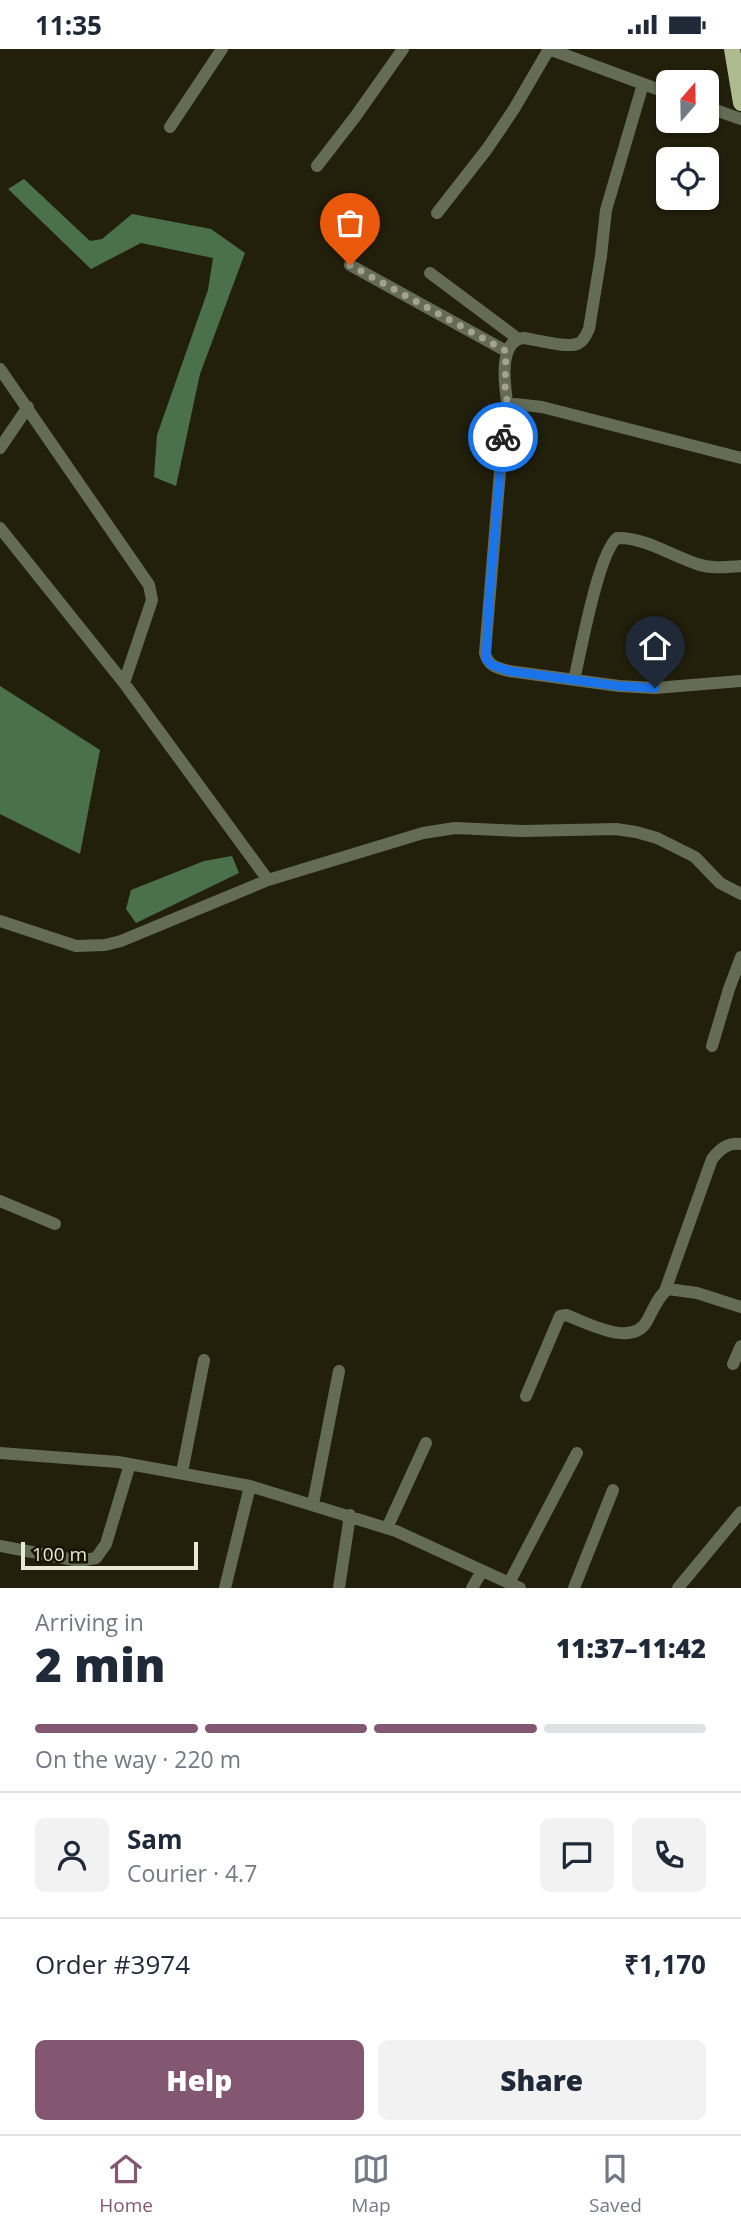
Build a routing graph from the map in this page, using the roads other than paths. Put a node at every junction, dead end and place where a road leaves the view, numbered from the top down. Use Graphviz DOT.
graph roads {
  1 [pos="222,49"];
  2 [pos="403,49"];
  3 [pos="549,49"];
  4 [pos="732,49"];
  5 [pos="643,84"];
  6 [pos="656,89"];
  7 [pos="741,103"];
  8 [pos="719,111"];
  9 [pos="741,119"];
  10 [pos="170,127"];
  11 [pos="317,166"];
  12 [pos="437,213"];
  13 [pos="350,265"];
  14 [pos="430,273"];
  15 [pos="517,338"];
  16 [pos="506,351"];
  17 [pos="0,369"];
  18 [pos="29,407"];
  19 [pos="508,408"];
  20 [pos="0,448"];
  21 [pos="741,459"];
  22 [pos="0,528"];
  23 [pos="741,566"];
  24 [pos="574,680"];
  25 [pos="741,681"];
  26 [pos="124,683"];
  27 [pos="268,880"];
  28 [pos="741,894"];
  29 [pos="0,921"];
  30 [pos="741,957"];
  31 [pos="712,1046"];
  32 [pos="741,1144"];
  33 [pos="0,1201"];
  34 [pos="55,1224"];
  35 [pos="665,1291"];
  36 [pos="741,1307"];
  37 [pos="741,1346"];
  38 [pos="204,1360"];
  39 [pos="733,1364"];
  40 [pos="339,1371"];
  41 [pos="526,1397"];
  42 [pos="426,1443"];
  43 [pos="0,1453"];
  44 [pos="577,1453"];
  45 [pos="130,1464"];
  46 [pos="183,1472"];
  47 [pos="250,1486"];
  48 [pos="613,1490"];
  49 [pos="313,1504"];
  50 [pos="741,1512"];
  51 [pos="350,1515"];
  52 [pos="387,1528"];
  53 [pos="0,1546"];
  54 [pos="482,1570"];
  55 [pos="514,1585"];
  56 [pos="225,1588"];
  57 [pos="339,1588"];
  58 [pos="472,1588"];
  59 [pos="574,1588"];
  60 [pos="678,1588"];
  1 -- 10 [label="street"];
  2 -- 11 [label="street"];
  3 -- 5 [label="street"];
  3 -- 12 [label="street"];
  4 -- 7 [label="main road"];
  5 -- 6 [label="street"];
  5 -- 15 [label="street"];
  8 -- 9 [label="street"];
  13 -- 16 [label="street"];
  14 -- 15 [label="street"];
  15 -- 16 [label="street"];
  16 -- 19 [label="street"];
  17 -- 18 [label="street"];
  18 -- 20 [label="street"];
  18 -- 26 [label="street"];
  19 -- 21 [label="street"];
  19 -- 24 [label="street"];
  22 -- 26 [label="street"];
  23 -- 24 [label="street"];
  24 -- 25 [label="street"];
  26 -- 27 [label="street"];
  27 -- 28 [label="street"];
  27 -- 29 [label="street"];
  30 -- 31 [label="street"];
  32 -- 35 [label="street"];
  33 -- 34 [label="street"];
  35 -- 36 [label="street"];
  35 -- 41 [label="street"];
  37 -- 39 [label="street"];
  38 -- 46 [label="street"];
  40 -- 49 [label="street"];
  42 -- 52 [label="street"];
  43 -- 45 [label="street"];
  44 -- 55 [label="street"];
  45 -- 46 [label="street"];
  45 -- 53 [label="street"];
  46 -- 47 [label="street"];
  47 -- 49 [label="street"];
  47 -- 56 [label="street"];
  48 -- 59 [label="street"];
  49 -- 51 [label="street"];
  50 -- 60 [label="street"];
  51 -- 52 [label="street"];
  51 -- 57 [label="street"];
  52 -- 54 [label="street"];
  54 -- 55 [label="street"];
  54 -- 58 [label="street"];
}
